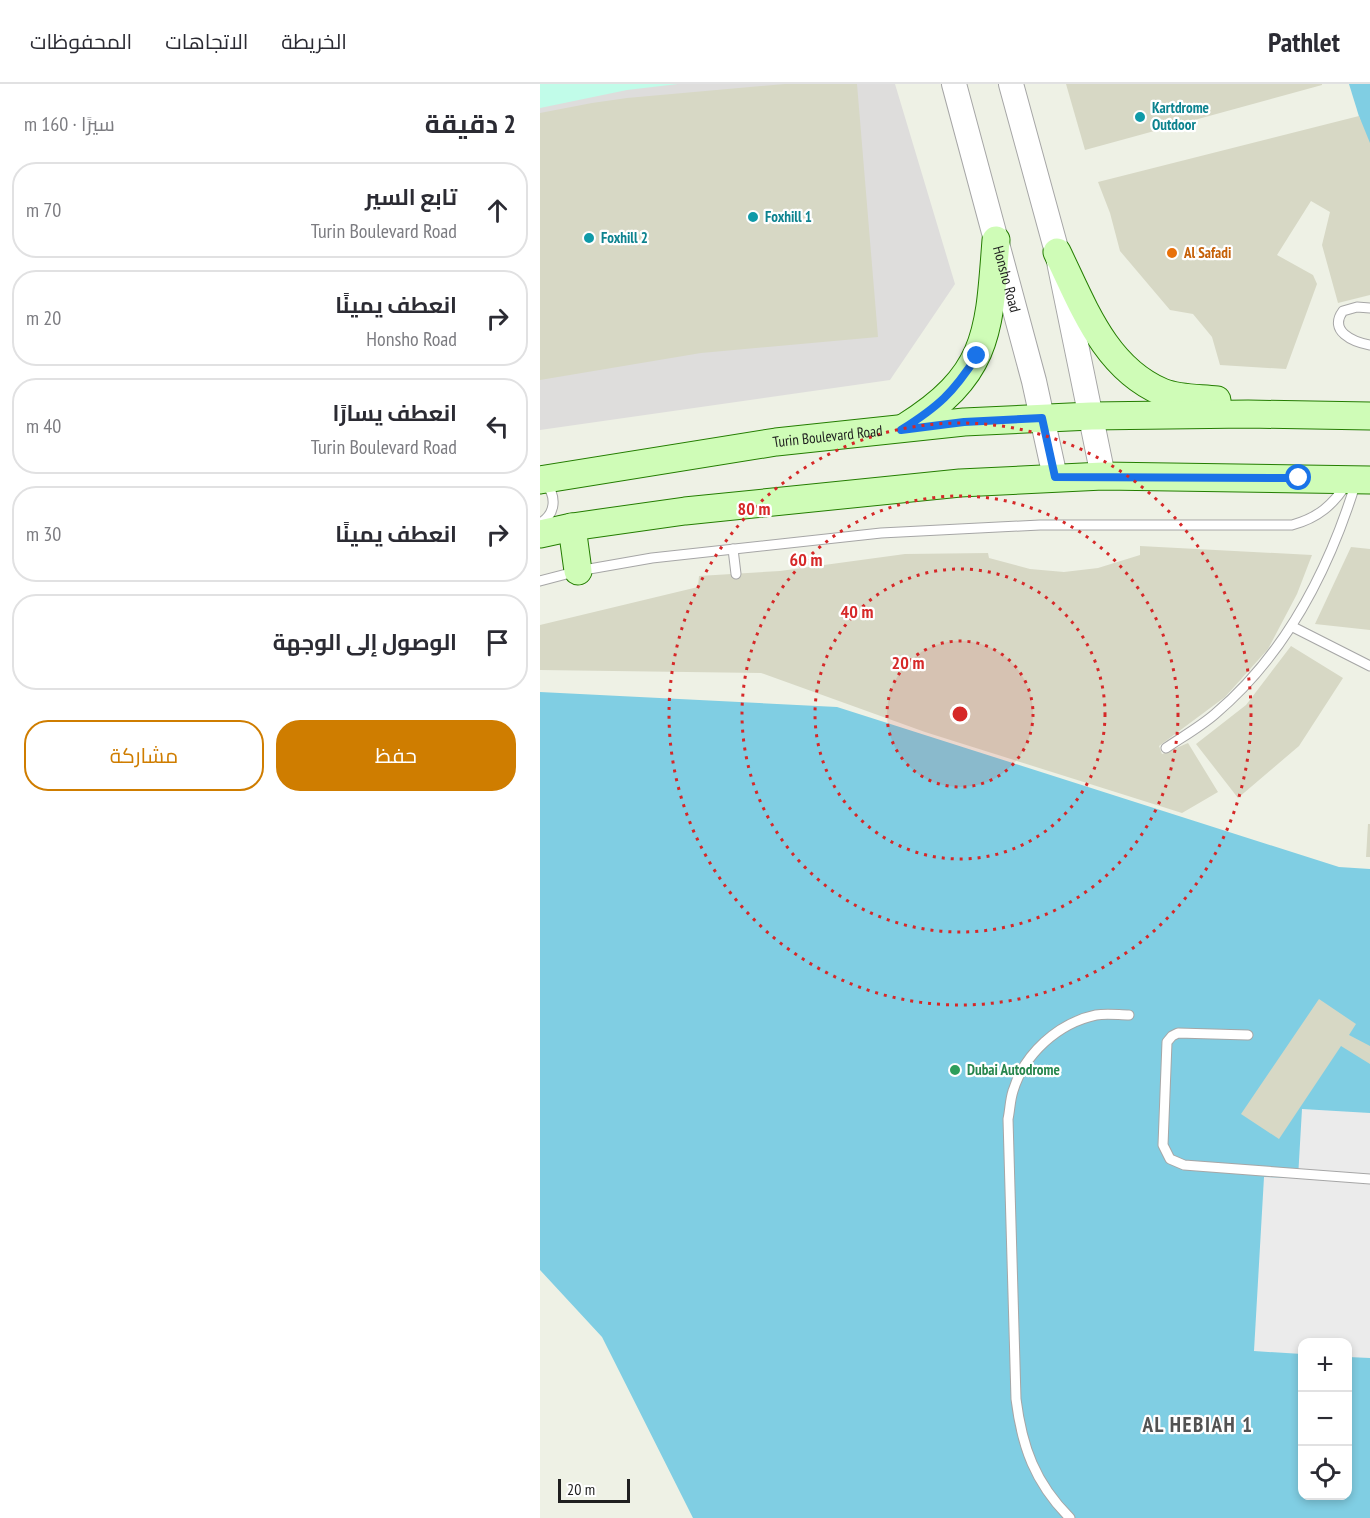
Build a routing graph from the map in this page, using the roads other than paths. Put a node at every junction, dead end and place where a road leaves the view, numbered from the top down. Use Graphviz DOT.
graph roads {
  1 [pos="954,84"];
  2 [pos="1011,84"];
  3 [pos="996,240"];
  4 [pos="1057,252"];
  5 [pos="1370,308"];
  6 [pos="1370,345"];
  7 [pos="1248,414"];
  8 [pos="1091,416"];
  9 [pos="1370,416"];
  10 [pos="1042,418"];
  11 [pos="901,430"];
  12 [pos="1103,476"];
  13 [pos="1055,477"];
  14 [pos="540,480"];
  15 [pos="1359,480"];
  16 [pos="540,524"];
  17 [pos="572,527"];
  18 [pos="540,534"];
  19 [pos="733,549"];
  20 [pos="578,571"];
  21 [pos="736,574"];
  22 [pos="540,581"];
  23 [pos="1293,627"];
  24 [pos="1370,666"];
  25 [pos="1166,748"];
  26 [pos="1129,1015"];
  27 [pos="1248,1035"];
  28 [pos="1370,1179"];
  29 [pos="1070,1518"];
  1 -- 3 [label="street, Honsho Road"];
  2 -- 4 [label="street"];
  3 -- 10 [label="street, Honsho Road"];
  3 -- 11 [label="main road"];
  4 -- 7 [label="main road"];
  4 -- 8 [label="street"];
  5 -- 6 [label="lane"];
  7 -- 8 [label="main road, Turin Boulevard Road"];
  7 -- 9 [label="main road, Turin Boulevard Road"];
  8 -- 10 [label="main road, Turin Boulevard Road"];
  8 -- 12 [label="street"];
  10 -- 11 [label="main road, Turin Boulevard Road"];
  10 -- 13 [label="street, Honsho Road"];
  11 -- 14 [label="main road, Turin Boulevard Road"];
  12 -- 13 [label="main road"];
  12 -- 15 [label="main road"];
  13 -- 17 [label="main road"];
  14 -- 16 [label="lane"];
  15 -- 19 [label="lane"];
  15 -- 23 [label="lane"];
  17 -- 18 [label="main road"];
  17 -- 20 [label="main road"];
  19 -- 20 [label="lane"];
  19 -- 21 [label="lane"];
  20 -- 22 [label="lane"];
  23 -- 24 [label="lane"];
  23 -- 25 [label="lane"];
  26 -- 29 [label="lane"];
  27 -- 28 [label="lane"];
}
